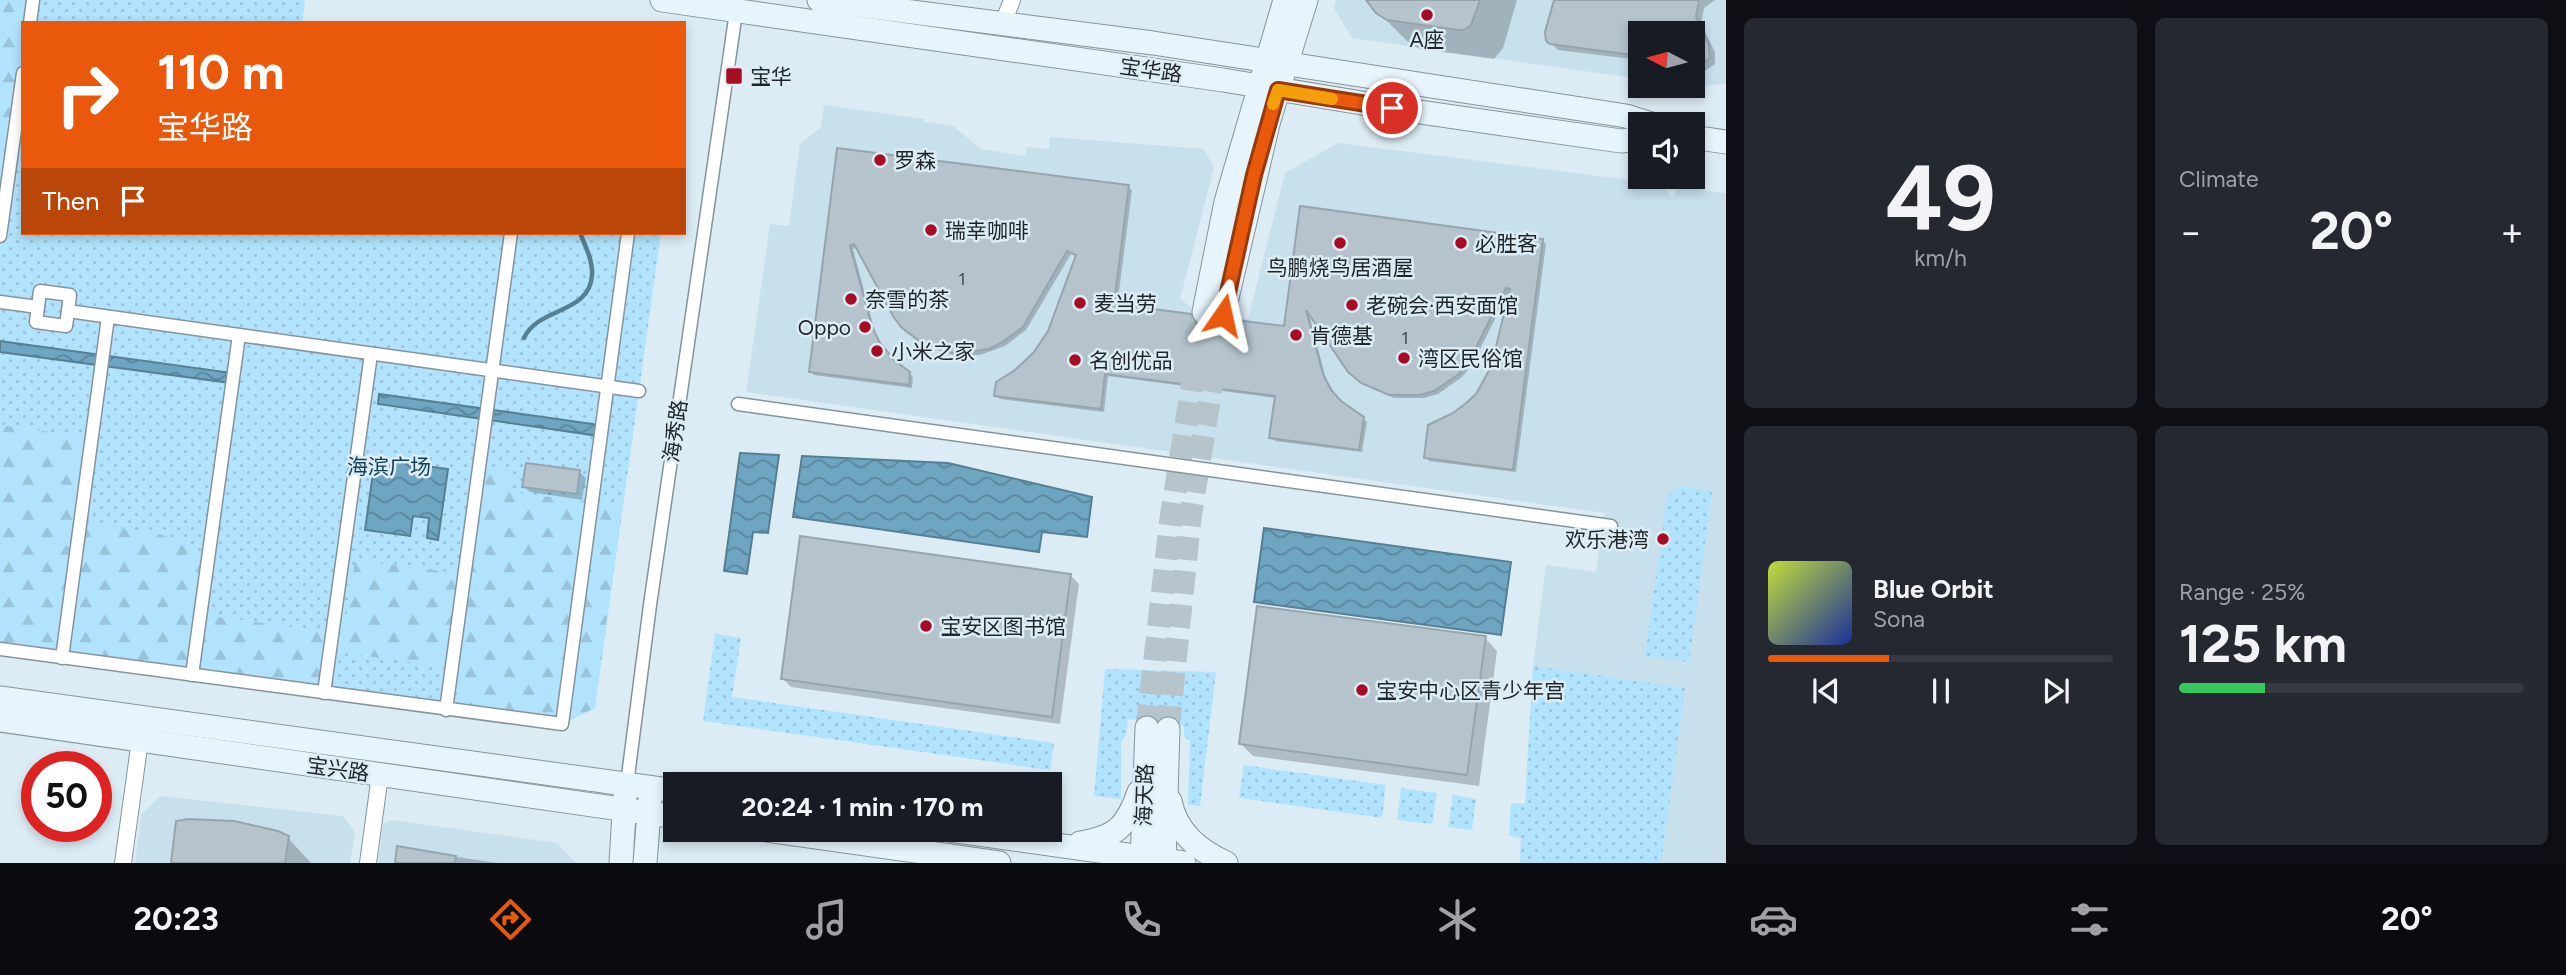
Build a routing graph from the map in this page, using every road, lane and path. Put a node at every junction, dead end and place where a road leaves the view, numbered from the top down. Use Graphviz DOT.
graph roads {
  1 [pos="33,0"];
  2 [pos="662,0"];
  3 [pos="819,0"];
  4 [pos="1012,0"];
  5 [pos="1284,0"];
  6 [pos="1306,0"];
  7 [pos="737,6"];
  8 [pos="762,8"];
  9 [pos="30,21"];
  10 [pos="1003,23"];
  11 [pos="1276,63"];
  12 [pos="21,87"];
  13 [pos="1268,89"];
  14 [pos="1628,117"];
  15 [pos="1705,139"];
  16 [pos="1628,140"];
  17 [pos="1726,142"];
  18 [pos="511,235"];
  19 [pos="628,235"];
  20 [pos="0,236"];
  21 [pos="0,302"];
  22 [pos="38,307"];
  23 [pos="68,311"];
  24 [pos="1214,314"];
  25 [pos="108,317"];
  26 [pos="239,335"];
  27 [pos="371,354"];
  28 [pos="492,370"];
  29 [pos="608,386"];
  30 [pos="639,391"];
  31 [pos="738,404"];
  32 [pos="1611,526"];
  33 [pos="0,649"];
  34 [pos="62,658"];
  35 [pos="192,675"];
  36 [pos="324,693"];
  37 [pos="0,698"];
  38 [pos="446,709"];
  39 [pos="0,720"];
  40 [pos="1158,728"];
  41 [pos="139,740"];
  42 [pos="380,775"];
  43 [pos="1155,776"];
  44 [pos="627,784"];
  45 [pos="651,788"];
  46 [pos="663,789"];
  47 [pos="624,810"];
  48 [pos="649,814"];
  49 [pos="663,816"];
  50 [pos="829,842"];
  51 [pos="1037,842"];
  52 [pos="1066,846"];
  53 [pos="902,856"];
  54 [pos="1159,861"];
  55 [pos="123,863"];
  56 [pos="368,863"];
  57 [pos="621,863"];
  58 [pos="645,863"];
  59 [pos="999,863"];
  60 [pos="1226,863"];
  1 -- 9 [label="street"];
  2 -- 7 [label="main road, 宝华路"];
  3 -- 10 [label="main road, 宝华路"];
  4 -- 10 [label="street"];
  5 -- 11 [label="main road"];
  6 -- 11 [label="main road"];
  7 -- 8 [label="main road, 宝华路"];
  7 -- 44 [label="street, 海秀路"];
  8 -- 13 [label="main road, 宝华路"];
  10 -- 11 [label="main road, 宝华路"];
  11 -- 13 [label="main road"];
  11 -- 14 [label="main road, 宝华路"];
  12 -- 20 [label="street"];
  13 -- 16 [label="main road, 宝华路"];
  13 -- 24 [label="main road"];
  15 -- 17 [label="main road"];
  18 -- 28 [label="street"];
  19 -- 29 [label="street"];
  21 -- 22 [label="street"];
  22 -- 23 [label="street"];
  22 -- 23 [label="street"];
  23 -- 25 [label="street"];
  25 -- 26 [label="street"];
  25 -- 34 [label="street"];
  26 -- 27 [label="street"];
  26 -- 35 [label="street"];
  27 -- 28 [label="street"];
  27 -- 36 [label="street"];
  28 -- 29 [label="street"];
  28 -- 38 [label="street"];
  29 -- 30 [label="street"];
  29 -- 38 [label="street"];
  31 -- 32 [label="street"];
  33 -- 34 [label="street"];
  34 -- 35 [label="street"];
  35 -- 36 [label="street"];
  36 -- 38 [label="street"];
  37 -- 44 [label="main road, 宝兴路"];
  39 -- 41 [label="main road, 宝兴路"];
  40 -- 43 [label="main road, 海天路"];
  41 -- 42 [label="main road, 宝兴路"];
  41 -- 55 [label="street"];
  42 -- 47 [label="main road, 宝兴路"];
  42 -- 56 [label="street"];
  43 -- 52 [label="main road"];
  43 -- 54 [label="main road, 海天路"];
  43 -- 60 [label="main road"];
  44 -- 45 [label="main road, 宝兴路"];
  44 -- 47 [label="main road, 海秀路"];
  45 -- 46 [label="main road, 宝兴路"];
  45 -- 48 [label="main road"];
  47 -- 48 [label="main road, 宝兴路"];
  47 -- 57 [label="main road, 海秀路"];
  48 -- 49 [label="main road, 宝兴路"];
  48 -- 58 [label="main road"];
  50 -- 53 [label="main road"];
  51 -- 52 [label="main road"];
  52 -- 54 [label="main road"];
  53 -- 59 [label="main road"];
}
